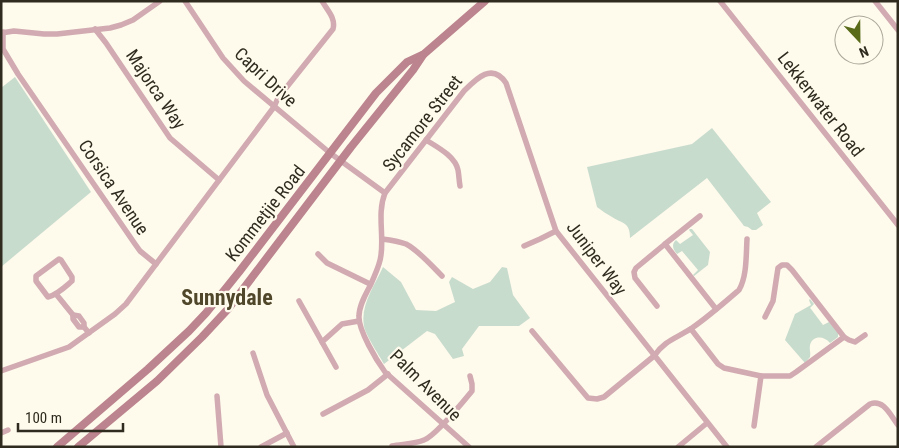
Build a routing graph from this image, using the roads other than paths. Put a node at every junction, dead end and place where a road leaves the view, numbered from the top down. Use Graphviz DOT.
graph roads {
  1 [pos="160,1"];
  2 [pos="185,1"];
  3 [pos="322,1"];
  4 [pos="485,1"];
  5 [pos="720,1"];
  6 [pos="875,1"];
  7 [pos="95,29"];
  8 [pos="898,30"];
  9 [pos="2,32"];
  10 [pos="424,54"];
  11 [pos="483,74"];
  12 [pos="274,107"];
  13 [pos="426,140"];
  14 [pos="330,153"];
  15 [pos="341,160"];
  16 [pos="220,180"];
  17 [pos="460,186"];
  18 [pos="385,193"];
  19 [pos="700,216"];
  20 [pos="898,225"];
  21 [pos="556,231"];
  22 [pos="382,239"];
  23 [pos="747,239"];
  24 [pos="665,244"];
  25 [pos="524,246"];
  26 [pos="318,254"];
  27 [pos="156,264"];
  28 [pos="442,276"];
  29 [pos="370,284"];
  30 [pos="56,294"];
  31 [pos="299,301"];
  32 [pos="656,306"];
  33 [pos="716,309"];
  34 [pos="765,316"];
  35 [pos="359,321"];
  36 [pos="691,329"];
  37 [pos="532,331"];
  38 [pos="89,333"];
  39 [pos="865,335"];
  40 [pos="844,337"];
  41 [pos="322,342"];
  42 [pos="253,353"];
  43 [pos="654,356"];
  44 [pos="336,367"];
  45 [pos="1,371"];
  46 [pos="388,374"];
  47 [pos="470,376"];
  48 [pos="761,376"];
  49 [pos="217,396"];
  50 [pos="323,414"];
  51 [pos="707,423"];
  52 [pos="442,424"];
  53 [pos="898,425"];
  54 [pos="754,426"];
  55 [pos="8,430"];
  56 [pos="1,433"];
  57 [pos="287,433"];
  58 [pos="392,446"];
  59 [pos="57,447"];
  60 [pos="78,447"];
  61 [pos="221,447"];
  62 [pos="261,447"];
  63 [pos="294,447"];
  64 [pos="469,447"];
  65 [pos="678,447"];
  66 [pos="726,447"];
  67 [pos="816,447"];
  1 -- 7 [label="street"];
  2 -- 12 [label="street, Capri Drive"];
  3 -- 12 [label="street, Corsica Avenue"];
  4 -- 10 [label="main road, Kommetjie Road"];
  5 -- 20 [label="street, Lekkerwater Road"];
  6 -- 8 [label="street"];
  7 -- 9 [label="street"];
  7 -- 16 [label="street, Majorca Way"];
  9 -- 27 [label="street, Corsica Avenue"];
  10 -- 14 [label="main road, Kommetjie Road"];
  10 -- 15 [label="main road, Kommetjie Road"];
  11 -- 13 [label="street, Sycamore Street"];
  11 -- 21 [label="street, Juniper Way"];
  12 -- 14 [label="street, Capri Drive"];
  12 -- 16 [label="street, Corsica Avenue"];
  13 -- 17 [label="street"];
  13 -- 18 [label="street, Sycamore Street"];
  14 -- 15 [label="street, Capri Drive"];
  14 -- 59 [label="main road, Kommetjie Road"];
  15 -- 18 [label="street"];
  15 -- 60 [label="main road, Kommetjie Road"];
  16 -- 27 [label="street, Corsica Avenue"];
  18 -- 22 [label="street"];
  19 -- 24 [label="street"];
  21 -- 25 [label="street"];
  21 -- 43 [label="street, Juniper Way"];
  22 -- 28 [label="street"];
  22 -- 29 [label="street"];
  23 -- 33 [label="street"];
  24 -- 32 [label="street"];
  24 -- 33 [label="street"];
  26 -- 29 [label="street"];
  27 -- 38 [label="street"];
  29 -- 35 [label="street"];
  30 -- 30 [label="street"];
  30 -- 38 [label="street"];
  31 -- 41 [label="street"];
  33 -- 36 [label="street"];
  34 -- 40 [label="street"];
  35 -- 41 [label="street"];
  35 -- 46 [label="street, Palm Avenue"];
  36 -- 43 [label="street"];
  36 -- 48 [label="street"];
  37 -- 43 [label="street"];
  38 -- 45 [label="street"];
  39 -- 40 [label="street"];
  40 -- 48 [label="street"];
  41 -- 44 [label="street"];
  42 -- 57 [label="street"];
  43 -- 51 [label="street, Juniper Way"];
  46 -- 50 [label="street"];
  46 -- 52 [label="street, Palm Avenue"];
  47 -- 52 [label="street"];
  48 -- 54 [label="street"];
  49 -- 61 [label="street"];
  51 -- 65 [label="street"];
  51 -- 66 [label="street, Juniper Way"];
  52 -- 58 [label="street"];
  52 -- 64 [label="street, Palm Avenue"];
  53 -- 67 [label="street"];
  55 -- 56 [label="street"];
  57 -- 62 [label="street"];
  57 -- 63 [label="street"];
}
